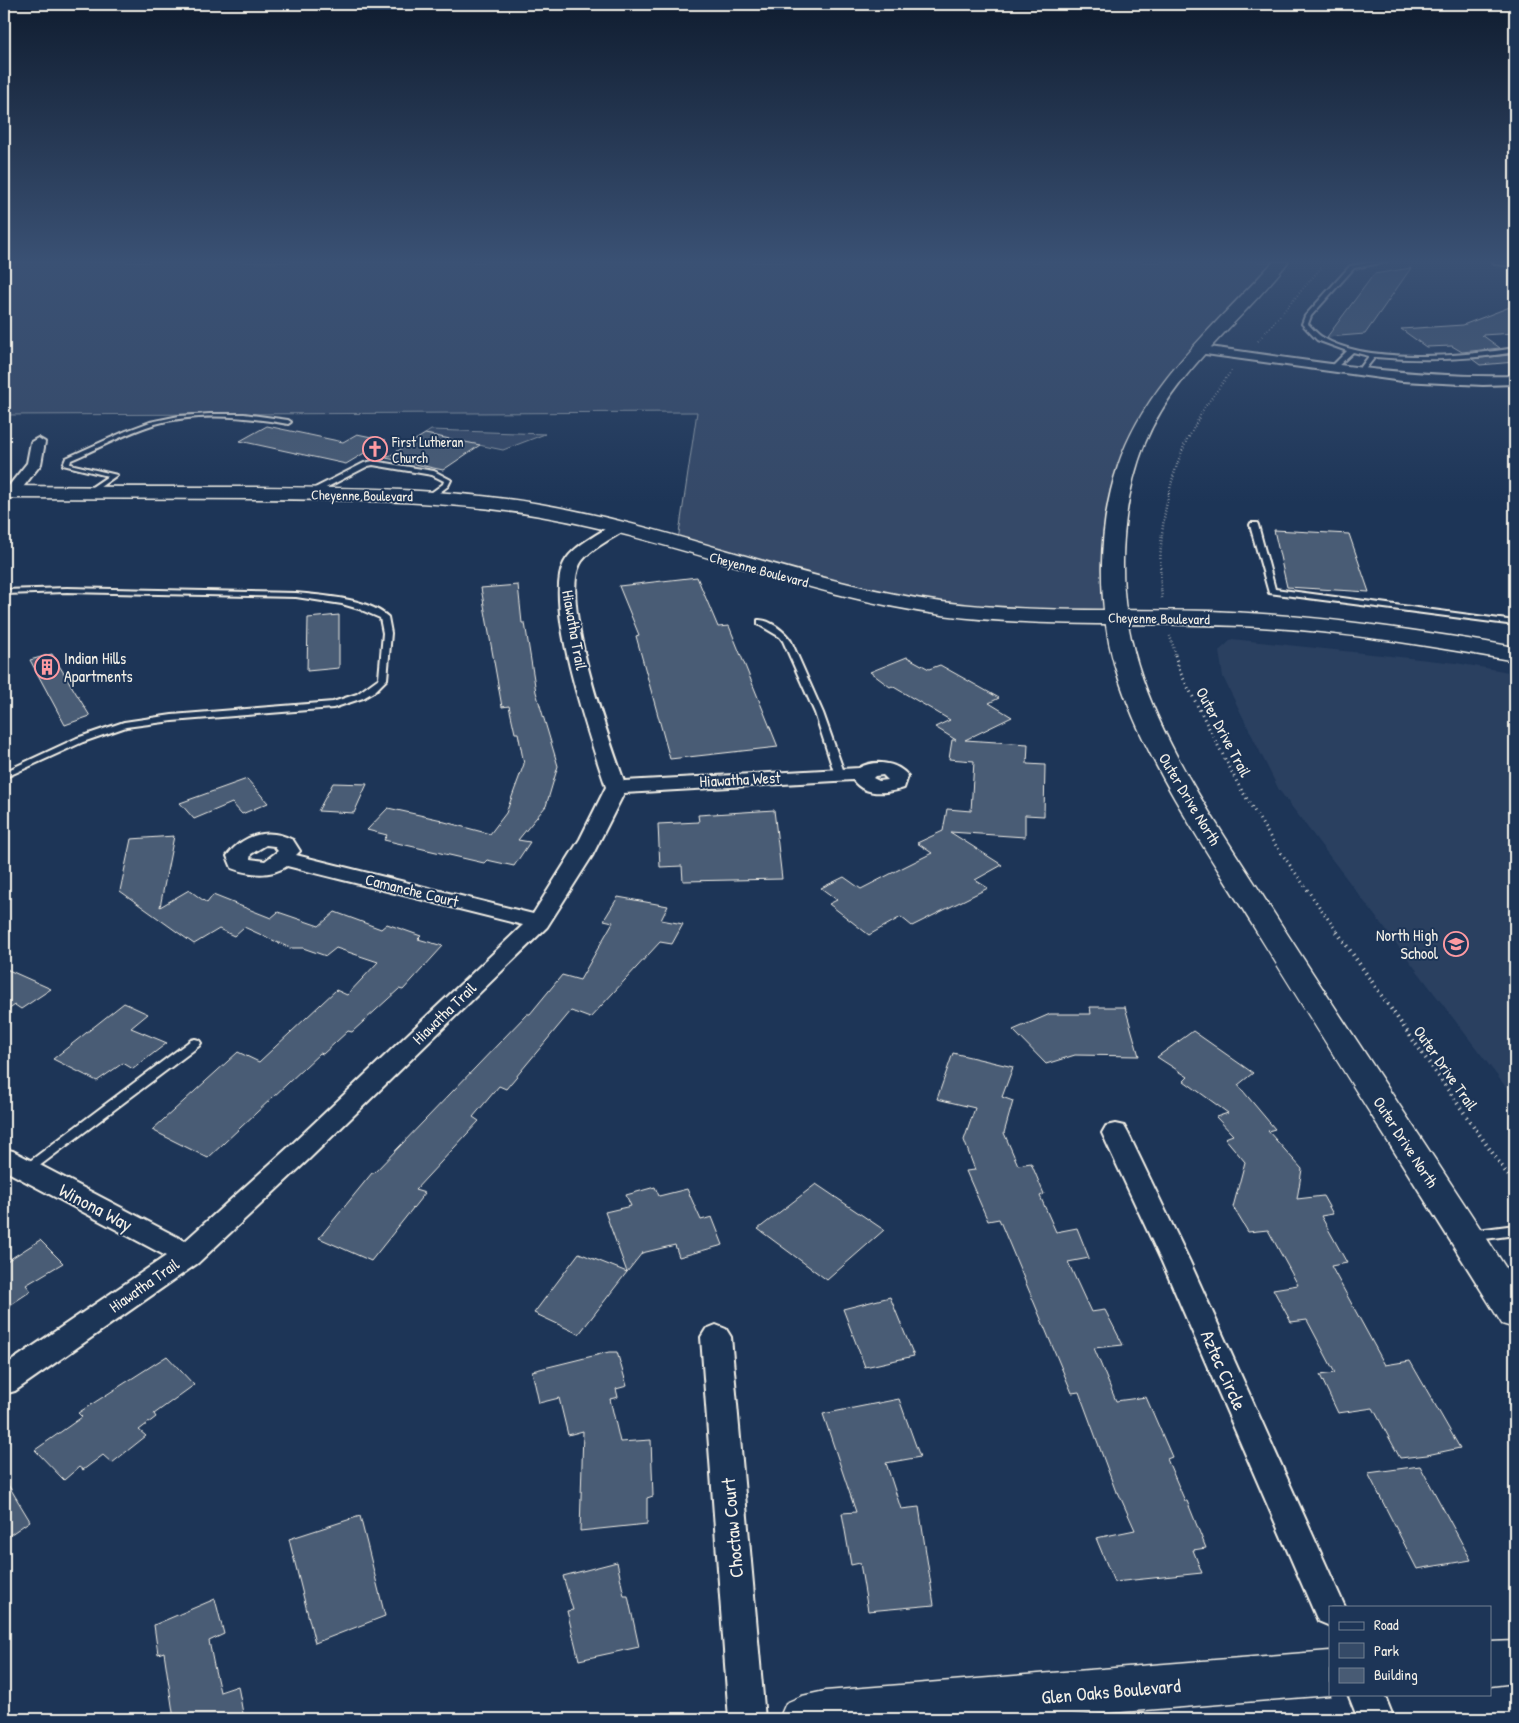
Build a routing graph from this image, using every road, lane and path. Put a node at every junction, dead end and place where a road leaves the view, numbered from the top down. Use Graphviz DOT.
graph roads {
  1 [pos="1257,342"];
  2 [pos="1328,342"];
  3 [pos="1206,344"];
  4 [pos="1253,347"];
  5 [pos="1515,350"];
  6 [pos="1351,351"];
  7 [pos="1372,356"];
  8 [pos="1242,357"];
  9 [pos="1319,364"];
  10 [pos="1335,366"];
  11 [pos="1361,370"];
  12 [pos="1515,380"];
  13 [pos="288,422"];
  14 [pos="38,442"];
  15 [pos="8,492"];
  16 [pos="89,493"];
  17 [pos="309,493"];
  18 [pos="431,497"];
  19 [pos="1254,526"];
  20 [pos="617,528"];
  21 [pos="4,592"];
  22 [pos="1119,618"];
  23 [pos="1166,619"];
  24 [pos="761,622"];
  25 [pos="1515,623"];
  26 [pos="1515,654"];
  27 [pos="864,774"];
  28 [pos="4,775"];
  29 [pos="840,775"];
  30 [pos="616,787"];
  31 [pos="285,859"];
  32 [pos="539,922"];
  33 [pos="195,1043"];
  34 [pos="1115,1133"];
  35 [pos="15,1164"];
  36 [pos="1515,1185"];
  37 [pos="1515,1230"];
  38 [pos="1467,1236"];
  39 [pos="188,1255"];
  40 [pos="1515,1313"];
  41 [pos="716,1337"];
  42 [pos="4,1382"];
  43 [pos="1329,1608"];
  44 [pos="1515,1662"];
  45 [pos="1492,1664"];
  46 [pos="1329,1673"];
  47 [pos="1367,1696"];
  48 [pos="748,1719"];
  49 [pos="802,1719"];
  50 [pos="1376,1719"];
  1 -- 4 [label="path"];
  2 -- 6 [label="lane"];
  3 -- 4 [label="street"];
  3 -- 8 [label="street"];
  3 -- 22 [label="main road, Outer Drive North"];
  4 -- 9 [label="street"];
  5 -- 7 [label="lane"];
  6 -- 7 [label="lane"];
  6 -- 10 [label="lane"];
  7 -- 11 [label="lane"];
  8 -- 9 [label="street"];
  8 -- 23 [label="path, Outer Drive Trail"];
  9 -- 10 [label="street"];
  10 -- 11 [label="street"];
  11 -- 12 [label="street"];
  13 -- 16 [label="lane"];
  14 -- 15 [label="street"];
  15 -- 16 [label="main road, Cheyenne Boulevard"];
  16 -- 17 [label="main road, Cheyenne Boulevard"];
  17 -- 18 [label="main road, Cheyenne Boulevard"];
  17 -- 18 [label="lane"];
  18 -- 20 [label="main road, Cheyenne Boulevard"];
  19 -- 25 [label="lane"];
  20 -- 22 [label="main road, Cheyenne Boulevard"];
  20 -- 30 [label="street, Hiawatha Trail"];
  21 -- 28 [label="lane"];
  22 -- 23 [label="main road, Cheyenne Boulevard"];
  22 -- 38 [label="main road, Outer Drive North"];
  23 -- 26 [label="main road, Cheyenne Boulevard"];
  23 -- 36 [label="path, Outer Drive Trail"];
  24 -- 29 [label="lane"];
  27 -- 29 [label="street, Hiawatha West"];
  29 -- 30 [label="street, Hiawatha West"];
  30 -- 32 [label="street, Hiawatha Trail"];
  31 -- 32 [label="street, Camanche Court"];
  32 -- 39 [label="street, Hiawatha Trail"];
  33 -- 35 [label="lane"];
  34 -- 43 [label="street, Aztec Circle"];
  35 -- 39 [label="street, Winona Way"];
  37 -- 38 [label="lane"];
  38 -- 40 [label="main road, Outer Drive North"];
  39 -- 42 [label="street, Hiawatha Trail"];
  41 -- 48 [label="street, Choctaw Court"];
  44 -- 45 [label="main road"];
  46 -- 49 [label="main road, Glen Oaks Boulevard"];
  47 -- 50 [label="street"];
}
